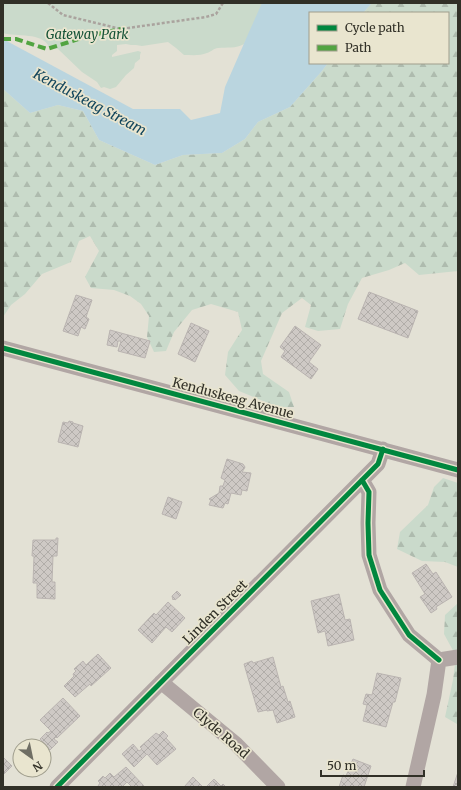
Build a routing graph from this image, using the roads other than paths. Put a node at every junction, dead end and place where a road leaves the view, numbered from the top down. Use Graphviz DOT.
graph roads {
  1 [pos="3,348"];
  2 [pos="383,449"];
  3 [pos="458,470"];
  4 [pos="362,480"];
  5 [pos="458,657"];
  6 [pos="438,660"];
  7 [pos="161,682"];
  8 [pos="57,787"];
  9 [pos="278,787"];
  10 [pos="413,787"];
  1 -- 2 [label="street, Kenduskeag Avenue"];
  2 -- 3 [label="street, Kenduskeag Avenue"];
  2 -- 4 [label="street, Linden Street"];
  4 -- 6 [label="street"];
  4 -- 7 [label="street, Linden Street"];
  5 -- 6 [label="street"];
  6 -- 10 [label="street"];
  7 -- 8 [label="street, Linden Street"];
  7 -- 9 [label="street, Clyde Road"];
}
